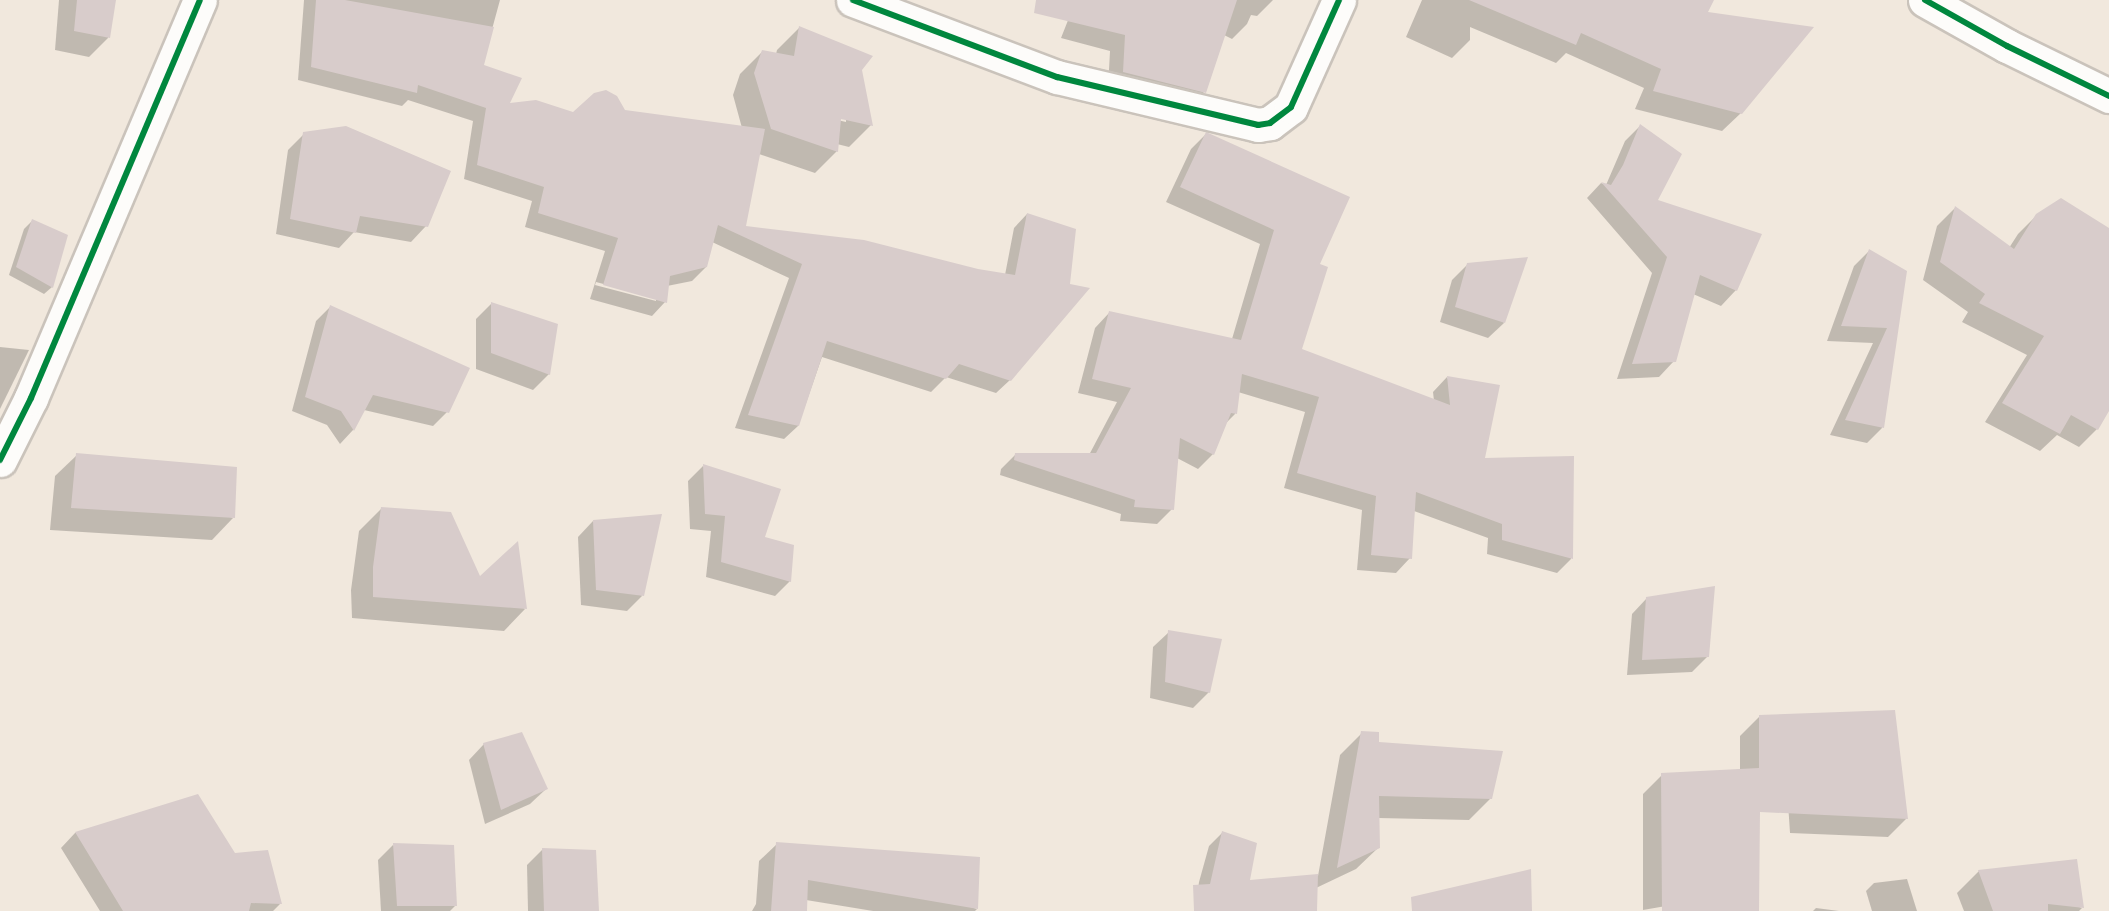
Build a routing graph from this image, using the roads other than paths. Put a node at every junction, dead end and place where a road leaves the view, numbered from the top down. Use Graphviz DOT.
graph roads {
  1 [pos="200,0"];
  2 [pos="853,0"];
  3 [pos="1339,0"];
  4 [pos="1925,0"];
  5 [pos="2109,96"];
  6 [pos="0,460"];
  1 -- 6 [label="street"];
  2 -- 3 [label="street"];
  4 -- 5 [label="street"];
}
